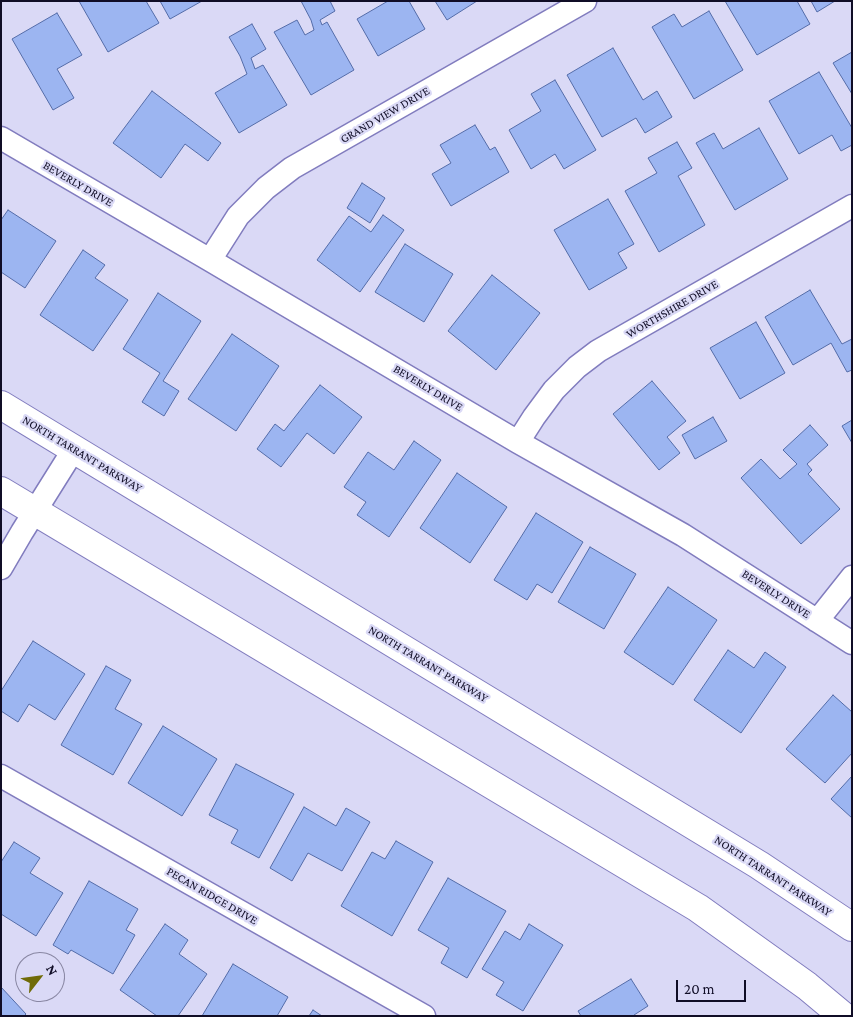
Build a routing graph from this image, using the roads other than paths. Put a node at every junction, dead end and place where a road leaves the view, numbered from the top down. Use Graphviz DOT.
graph roads {
  1 [pos="586,1"];
  2 [pos="1,138"];
  3 [pos="852,206"];
  4 [pos="210,260"];
  5 [pos="1,405"];
  6 [pos="518,442"];
  7 [pos="74,449"];
  8 [pos="1,491"];
  9 [pos="34,512"];
  10 [pos="1,568"];
  11 [pos="852,577"];
  12 [pos="817,620"];
  13 [pos="852,643"];
  14 [pos="1,776"];
  15 [pos="852,927"];
  16 [pos="424,1016"];
  17 [pos="844,1016"];
  1 -- 4 [label="street, GRAND VIEW DRIVE"];
  2 -- 4 [label="street, BEVERLY DRIVE"];
  3 -- 6 [label="street, WORTHSHIRE DRIVE"];
  4 -- 6 [label="street, BEVERLY DRIVE"];
  5 -- 7 [label="main road, NORTH TARRANT PARKWAY"];
  6 -- 12 [label="street, BEVERLY DRIVE"];
  7 -- 9 [label="street"];
  7 -- 15 [label="main road, NORTH TARRANT PARKWAY"];
  8 -- 9 [label="main road"];
  9 -- 10 [label="street"];
  9 -- 17 [label="main road"];
  11 -- 12 [label="street"];
  12 -- 13 [label="street, BEVERLY DRIVE"];
  14 -- 16 [label="street, PECAN RIDGE DRIVE"];
}
